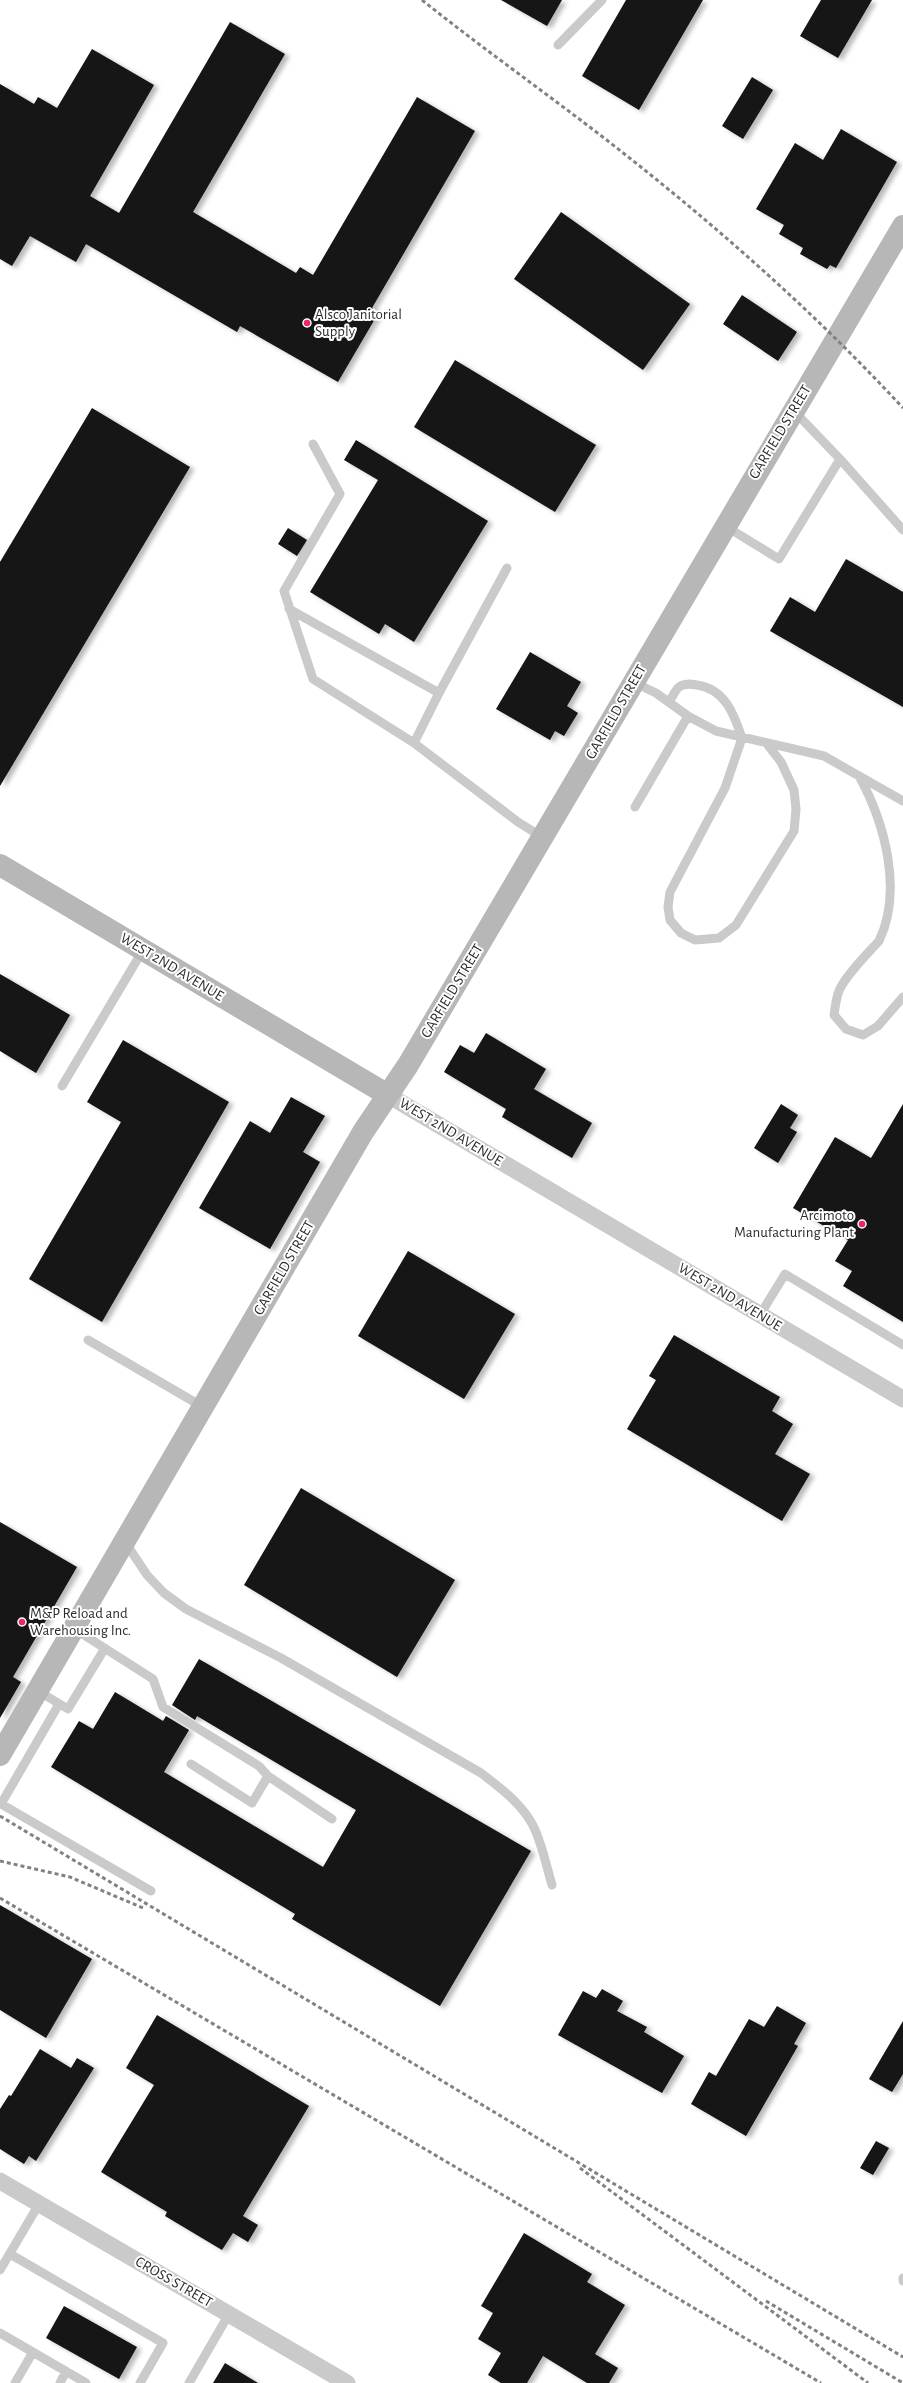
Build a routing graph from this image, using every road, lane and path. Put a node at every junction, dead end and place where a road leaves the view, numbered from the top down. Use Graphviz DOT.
graph roads {
  1 [pos="602,0"];
  2 [pos="558,45"];
  3 [pos="903,226"];
  4 [pos="794,410"];
  5 [pos="313,444"];
  6 [pos="840,459"];
  7 [pos="725,526"];
  8 [pos="903,530"];
  9 [pos="507,568"];
  10 [pos="289,609"];
  11 [pos="633,682"];
  12 [pos="439,693"];
  13 [pos="669,702"];
  14 [pos="688,716"];
  15 [pos="742,738"];
  16 [pos="414,743"];
  17 [pos="767,744"];
  18 [pos="860,776"];
  19 [pos="903,801"];
  20 [pos="635,807"];
  21 [pos="542,837"];
  22 [pos="0,865"];
  23 [pos="143,950"];
  24 [pos="903,997"];
  25 [pos="62,1086"];
  26 [pos="388,1095"];
  27 [pos="760,1315"];
  28 [pos="88,1340"];
  29 [pos="903,1345"];
  30 [pos="903,1398"];
  31 [pos="203,1407"];
  32 [pos="125,1542"];
  33 [pos="73,1628"];
  34 [pos="105,1648"];
  35 [pos="38,1690"];
  36 [pos="59,1704"];
  37 [pos="0,1755"];
  38 [pos="191,1764"];
  39 [pos="268,1776"];
  40 [pos="332,1819"];
  41 [pos="552,1885"];
  42 [pos="151,1891"];
  43 [pos="0,2181"];
  44 [pos="39,2204"];
  45 [pos="10,2254"];
  46 [pos="0,2270"];
  47 [pos="229,2314"];
  48 [pos="0,2333"];
  49 [pos="33,2352"];
  50 [pos="66,2371"];
  51 [pos="15,2383"];
  52 [pos="60,2383"];
  53 [pos="86,2383"];
  54 [pos="140,2383"];
  55 [pos="190,2383"];
  56 [pos="347,2383"];
  1 -- 2 [label="lane"];
  3 -- 4 [label="street, GARFIELD STREET"];
  4 -- 6 [label="lane"];
  4 -- 7 [label="street, GARFIELD STREET"];
  5 -- 10 [label="lane"];
  6 -- 7 [label="lane"];
  6 -- 8 [label="lane"];
  7 -- 11 [label="street, GARFIELD STREET"];
  9 -- 12 [label="lane"];
  10 -- 12 [label="lane"];
  10 -- 16 [label="lane"];
  11 -- 13 [label="lane"];
  11 -- 21 [label="street, GARFIELD STREET"];
  12 -- 16 [label="lane"];
  13 -- 14 [label="lane"];
  13 -- 15 [label="lane"];
  14 -- 15 [label="lane"];
  14 -- 20 [label="lane"];
  15 -- 17 [label="lane"];
  15 -- 17 [label="lane"];
  16 -- 21 [label="lane"];
  17 -- 18 [label="lane"];
  18 -- 19 [label="lane"];
  18 -- 24 [label="lane"];
  21 -- 26 [label="street, GARFIELD STREET"];
  22 -- 23 [label="street, WEST 2ND AVENUE"];
  23 -- 25 [label="lane"];
  23 -- 26 [label="street, WEST 2ND AVENUE"];
  26 -- 27 [label="street, WEST 2ND AVENUE"];
  26 -- 31 [label="street, GARFIELD STREET"];
  27 -- 29 [label="lane"];
  27 -- 30 [label="street, WEST 2ND AVENUE"];
  28 -- 31 [label="lane"];
  31 -- 32 [label="street, GARFIELD STREET"];
  32 -- 33 [label="street, GARFIELD STREET"];
  32 -- 41 [label="lane"];
  33 -- 34 [label="lane"];
  33 -- 35 [label="street, GARFIELD STREET"];
  34 -- 36 [label="lane"];
  34 -- 39 [label="lane"];
  35 -- 36 [label="lane"];
  35 -- 37 [label="street, GARFIELD STREET"];
  36 -- 42 [label="lane"];
  38 -- 39 [label="lane"];
  39 -- 40 [label="lane"];
  43 -- 44 [label="street, CROSS STREET"];
  44 -- 45 [label="lane"];
  44 -- 47 [label="street, CROSS STREET"];
  45 -- 46 [label="lane"];
  45 -- 54 [label="lane"];
  47 -- 55 [label="lane"];
  47 -- 56 [label="street, CROSS STREET"];
  48 -- 49 [label="lane"];
  49 -- 50 [label="lane"];
  49 -- 51 [label="lane"];
  50 -- 52 [label="lane"];
  50 -- 53 [label="lane"];
}
